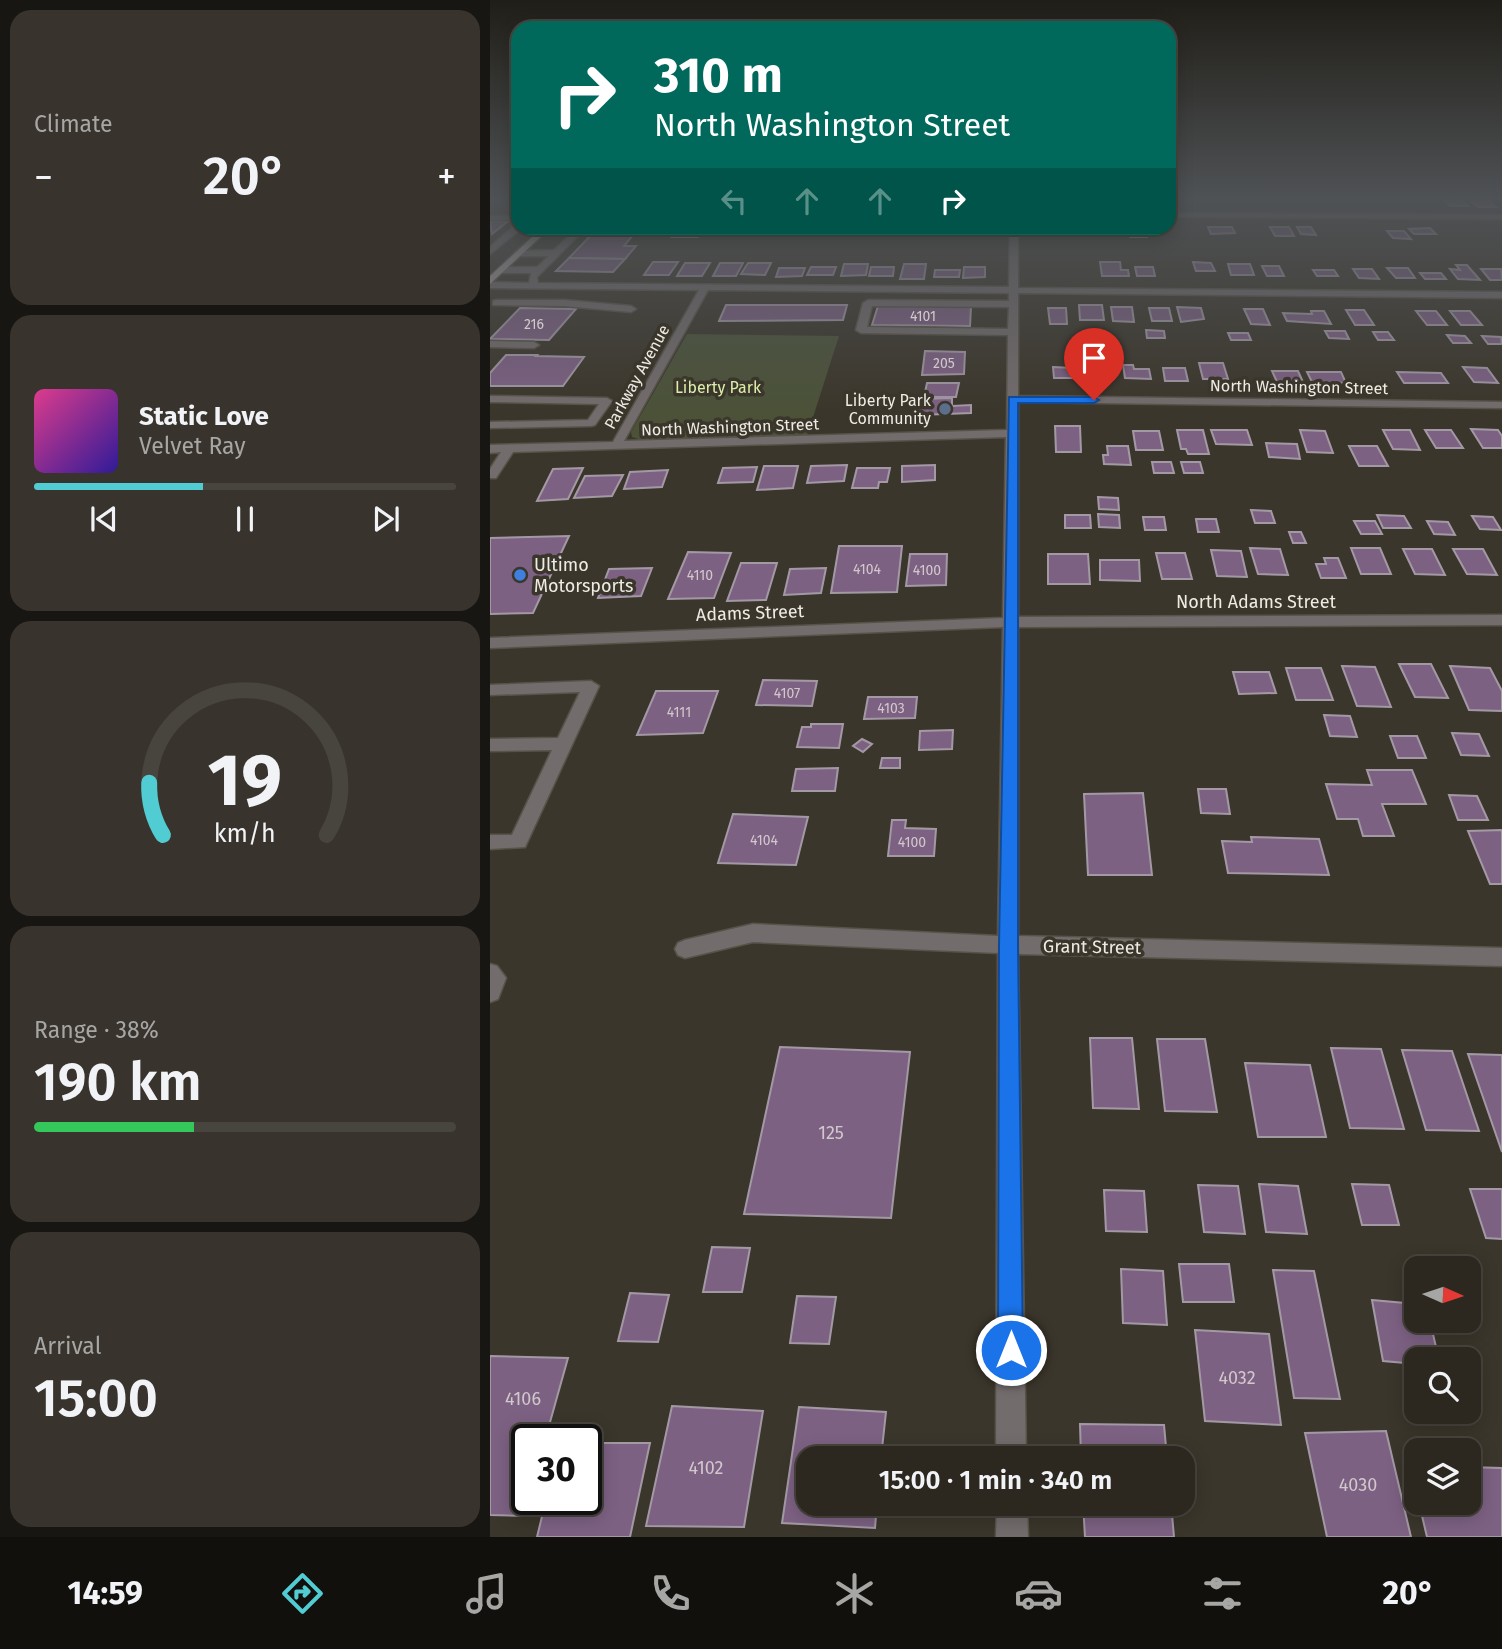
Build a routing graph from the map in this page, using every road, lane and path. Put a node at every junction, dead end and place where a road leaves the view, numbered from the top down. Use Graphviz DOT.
graph roads {
  1 [pos="502,270"];
  2 [pos="540,270"];
  3 [pos="1013,270"];
  4 [pos="490,283"];
  5 [pos="534,285"];
  6 [pos="588,286"];
  7 [pos="705,287"];
  8 [pos="1502,295"];
  9 [pos="1013,297"];
  10 [pos="493,303"];
  11 [pos="564,303"];
  12 [pos="631,309"];
  13 [pos="490,316"];
  14 [pos="1013,332"];
  15 [pos="490,344"];
  16 [pos="534,345"];
  17 [pos="490,400"];
  18 [pos="1013,400"];
  19 [pos="1502,405"];
  20 [pos="615,416"];
  21 [pos="490,425"];
  22 [pos="1012,433"];
  23 [pos="616,446"];
  24 [pos="490,449"];
  25 [pos="509,449"];
  26 [pos="491,477"];
  27 [pos="1502,620"];
  28 [pos="1011,622"];
  29 [pos="490,643"];
  30 [pos="490,690"];
  31 [pos="564,744"];
  32 [pos="490,745"];
  33 [pos="490,842"];
  34 [pos="1008,945"];
  35 [pos="685,950"];
  36 [pos="1502,957"];
  37 [pos="490,972"];
  38 [pos="490,992"];
  39 [pos="1012,1446"];
  40 [pos="1012,1516"];
  41 [pos="1012,1537"];
  1 -- 2 [label="street"];
  1 -- 4 [label="main road"];
  2 -- 5 [label="street"];
  3 -- 9 [label="street"];
  4 -- 5 [label="street"];
  5 -- 6 [label="street"];
  6 -- 7 [label="street"];
  6 -- 11 [label="street"];
  7 -- 9 [label="street"];
  7 -- 20 [label="street, Parkway Avenue"];
  8 -- 9 [label="street"];
  9 -- 14 [label="street"];
  9 -- 14 [label="street"];
  10 -- 11 [label="street"];
  10 -- 13 [label="street"];
  11 -- 12 [label="street"];
  14 -- 18 [label="street"];
  15 -- 16 [label="street"];
  17 -- 20 [label="street"];
  18 -- 19 [label="street, North Washington Street"];
  18 -- 22 [label="street"];
  20 -- 21 [label="street"];
  20 -- 23 [label="street, Parkway Avenue"];
  22 -- 23 [label="street, North Washington Street"];
  22 -- 28 [label="street"];
  23 -- 25 [label="street, North Washington Street"];
  24 -- 25 [label="street, North Washington Street"];
  25 -- 26 [label="street"];
  27 -- 28 [label="street, North Adams Street"];
  28 -- 29 [label="street, Adams Street"];
  28 -- 34 [label="street"];
  30 -- 31 [label="street"];
  31 -- 32 [label="street"];
  31 -- 33 [label="street"];
  34 -- 35 [label="street, Grant Street"];
  34 -- 36 [label="street, Grant Street"];
  34 -- 39 [label="street"];
  37 -- 38 [label="street"];
  40 -- 41 [label="street"];
}
